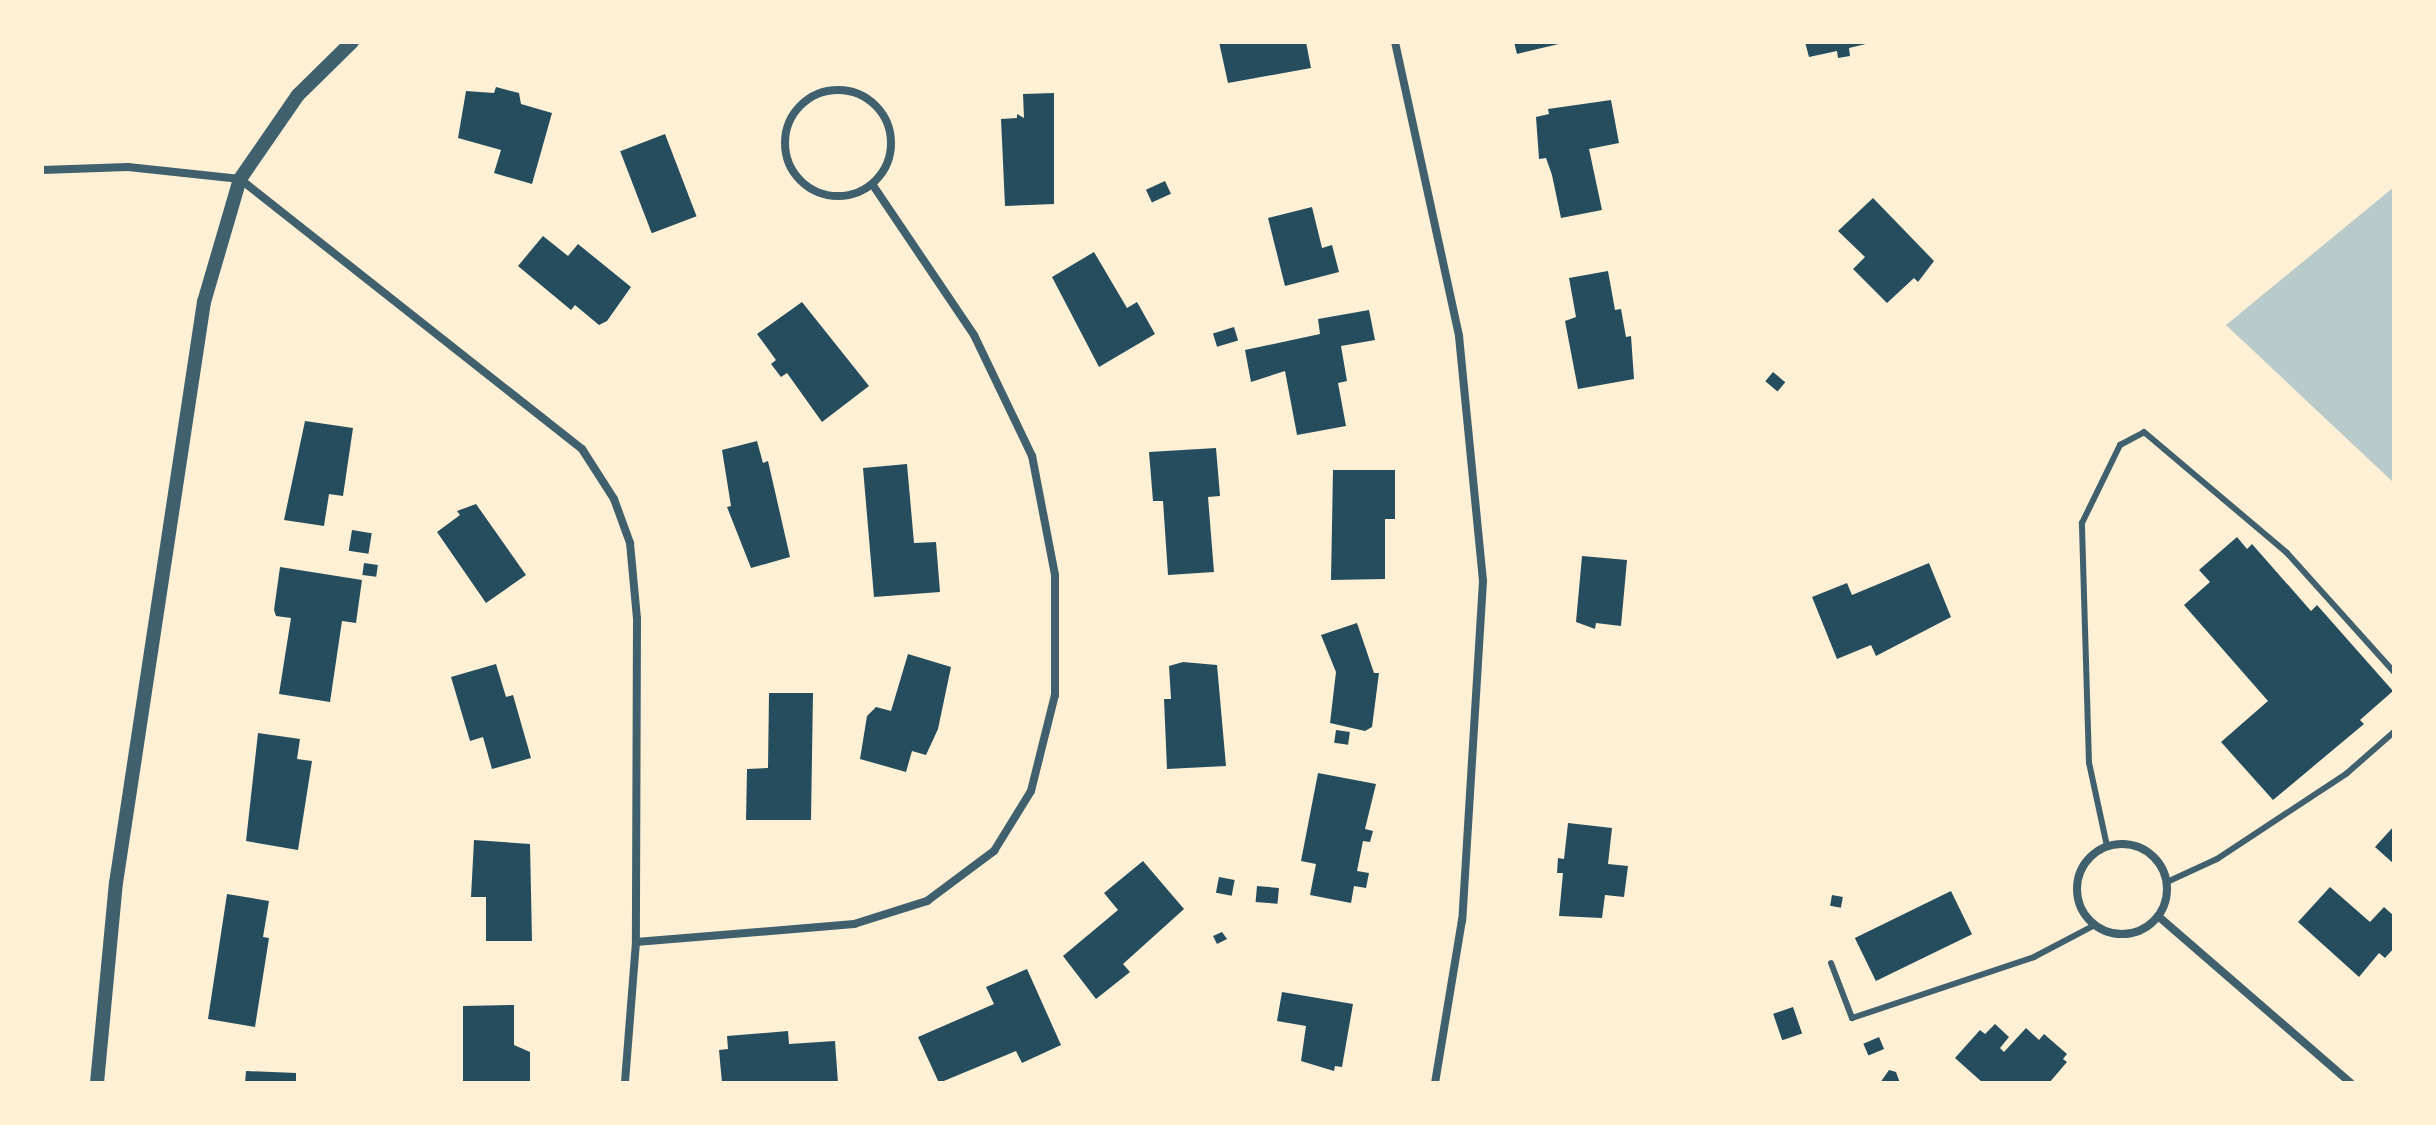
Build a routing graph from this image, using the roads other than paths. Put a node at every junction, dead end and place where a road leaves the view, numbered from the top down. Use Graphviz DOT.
graph roads {
  1 [pos="352,42"];
  2 [pos="1395,42"];
  3 [pos="42,170"];
  4 [pos="240,179"];
  5 [pos="872,184"];
  6 [pos="2394,672"];
  7 [pos="2394,732"];
  8 [pos="2107,846"];
  9 [pos="2167,882"];
  10 [pos="2158,916"];
  11 [pos="2095,925"];
  12 [pos="636,942"];
  13 [pos="1831,963"];
  14 [pos="97,1083"];
  15 [pos="625,1083"];
  16 [pos="1435,1083"];
  17 [pos="2351,1083"];
  1 -- 4 [label="street"];
  2 -- 16 [label="street"];
  3 -- 4 [label="street"];
  4 -- 12 [label="street"];
  4 -- 14 [label="street"];
  5 -- 5 [label="street"];
  5 -- 12 [label="street"];
  6 -- 8 [label="lane"];
  7 -- 9 [label="lane"];
  8 -- 9 [label="street"];
  8 -- 11 [label="street"];
  9 -- 10 [label="street"];
  10 -- 11 [label="street"];
  10 -- 17 [label="street"];
  11 -- 13 [label="lane"];
  12 -- 15 [label="street"];
}
